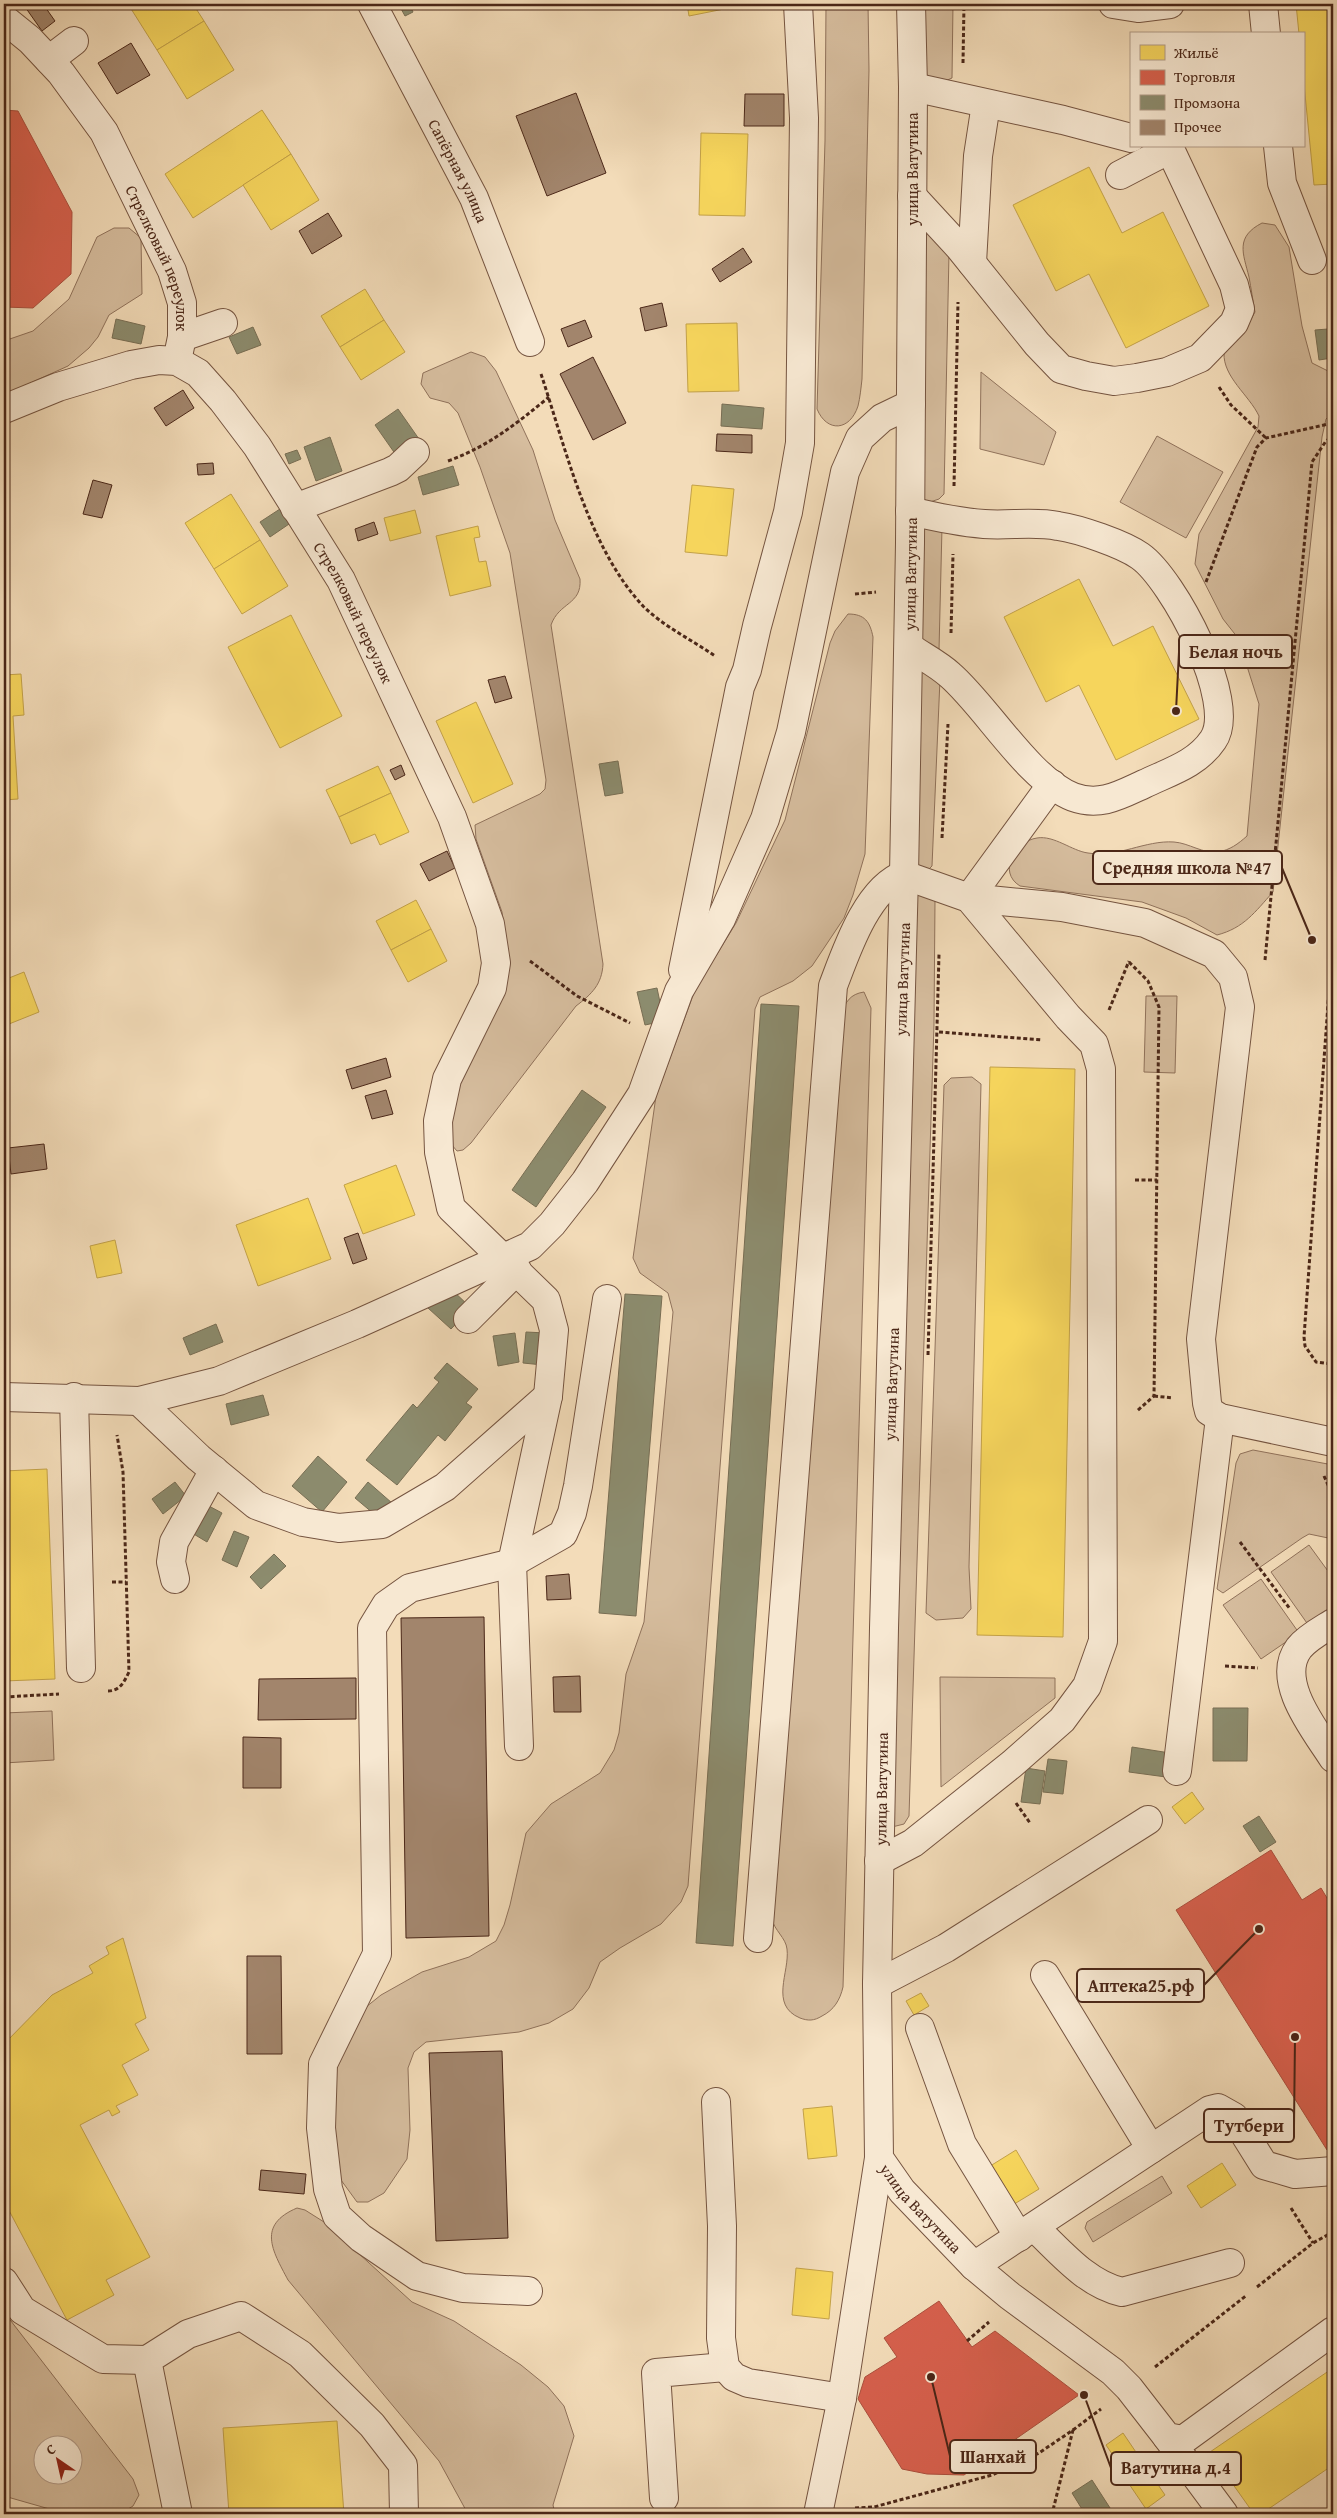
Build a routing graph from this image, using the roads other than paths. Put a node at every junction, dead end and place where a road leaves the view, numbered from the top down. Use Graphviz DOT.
graph roads {
  1 [pos="372,4"];
  2 [pos="798,4"];
  3 [pos="911,4"];
  4 [pos="1113,4"];
  5 [pos="1170,4"];
  6 [pos="1263,4"];
  7 [pos="4,19"];
  8 [pos="1266,32"];
  9 [pos="74,41"];
  10 [pos="49,60"];
  11 [pos="913,87"];
  12 [pos="974,101"];
  13 [pos="1130,138"];
  14 [pos="1166,148"];
  15 [pos="1278,148"];
  16 [pos="1120,176"];
  17 [pos="912,196"];
  18 [pos="966,255"];
  19 [pos="1312,260"];
  20 [pos="223,322"];
  21 [pos="530,342"];
  22 [pos="180,349"];
  23 [pos="911,404"];
  24 [pos="4,409"];
  25 [pos="407,460"];
  26 [pos="295,508"];
  27 [pos="910,510"];
  28 [pos="909,647"];
  29 [pos="1052,784"];
  30 [pos="904,875"];
  31 [pos="969,898"];
  32 [pos="679,991"];
  33 [pos="510,1263"];
  34 [pos="607,1298"];
  35 [pos="468,1318"];
  36 [pos="548,1396"];
  37 [pos="4,1397"];
  38 [pos="74,1397"];
  39 [pos="139,1401"];
  40 [pos="1220,1418"];
  41 [pos="1333,1442"];
  42 [pos="214,1470"];
  43 [pos="512,1563"];
  44 [pos="175,1579"];
  45 [pos="1333,1623"];
  46 [pos="81,1668"];
  47 [pos="519,1746"];
  48 [pos="1333,1758"];
  49 [pos="1177,1771"];
  50 [pos="1148,1820"];
  51 [pos="880,1861"];
  52 [pos="758,1938"];
  53 [pos="1045,1975"];
  54 [pos="877,1984"];
  55 [pos="920,2028"];
  56 [pos="716,2102"];
  57 [pos="1152,2149"];
  58 [pos="879,2158"];
  59 [pos="1333,2170"];
  60 [pos="1026,2232"];
  61 [pos="1230,2264"];
  62 [pos="974,2266"];
  63 [pos="4,2282"];
  64 [pos="528,2291"];
  65 [pos="1333,2331"];
  66 [pos="147,2360"];
  67 [pos="725,2367"];
  68 [pos="842,2398"];
  69 [pos="1167,2438"];
  70 [pos="664,2498"];
  71 [pos="819,2512"];
  72 [pos="178,2514"];
  73 [pos="404,2514"];
  74 [pos="1224,2514"];
  1 -- 21 [label="street, Сапёрная улица"];
  2 -- 32 [label="street"];
  3 -- 11 [label="street, улица Ватутина"];
  4 -- 5 [label="street"];
  6 -- 8 [label="street"];
  7 -- 10 [label="street, Стрелковый переулок"];
  9 -- 10 [label="street"];
  10 -- 22 [label="street, Стрелковый переулок"];
  11 -- 12 [label="street"];
  11 -- 17 [label="street, улица Ватутина"];
  12 -- 13 [label="street"];
  12 -- 18 [label="street"];
  14 -- 16 [label="street"];
  14 -- 18 [label="street"];
  15 -- 19 [label="street"];
  17 -- 18 [label="street"];
  17 -- 23 [label="street, улица Ватутина"];
  20 -- 22 [label="street"];
  22 -- 24 [label="street"];
  22 -- 26 [label="street, Стрелковый переулок"];
  23 -- 27 [label="street, улица Ватутина"];
  23 -- 32 [label="street"];
  25 -- 26 [label="street"];
  26 -- 33 [label="street, Стрелковый переулок"];
  27 -- 28 [label="street, улица Ватутина"];
  27 -- 29 [label="street"];
  28 -- 29 [label="street"];
  28 -- 30 [label="street, улица Ватутина"];
  29 -- 31 [label="street"];
  30 -- 31 [label="street"];
  30 -- 51 [label="street, улица Ватутина"];
  30 -- 52 [label="street"];
  31 -- 40 [label="street"];
  31 -- 51 [label="street"];
  32 -- 33 [label="street"];
  33 -- 35 [label="street"];
  33 -- 36 [label="street, Стрелковый переулок"];
  33 -- 39 [label="street"];
  34 -- 43 [label="street"];
  36 -- 42 [label="street"];
  36 -- 43 [label="street, Стрелковый переулок"];
  37 -- 38 [label="street"];
  38 -- 39 [label="street"];
  38 -- 46 [label="street"];
  39 -- 42 [label="street"];
  40 -- 41 [label="street"];
  40 -- 49 [label="street"];
  42 -- 44 [label="street"];
  43 -- 47 [label="street, Стрелковый переулок"];
  43 -- 64 [label="street"];
  45 -- 48 [label="street"];
  50 -- 54 [label="street"];
  51 -- 54 [label="street, улица Ватутина"];
  53 -- 57 [label="street"];
  54 -- 58 [label="street, улица Ватутина"];
  55 -- 60 [label="street"];
  56 -- 67 [label="street"];
  57 -- 59 [label="street"];
  57 -- 60 [label="street"];
  58 -- 62 [label="street, улица Ватутина"];
  58 -- 68 [label="street"];
  60 -- 61 [label="street"];
  60 -- 62 [label="street"];
  62 -- 69 [label="street, улица Ватутина"];
  63 -- 66 [label="street"];
  65 -- 69 [label="street"];
  66 -- 72 [label="street"];
  66 -- 73 [label="street"];
  67 -- 68 [label="street"];
  67 -- 70 [label="street"];
  68 -- 71 [label="street"];
  69 -- 74 [label="street, улица Ватутина"];
}
